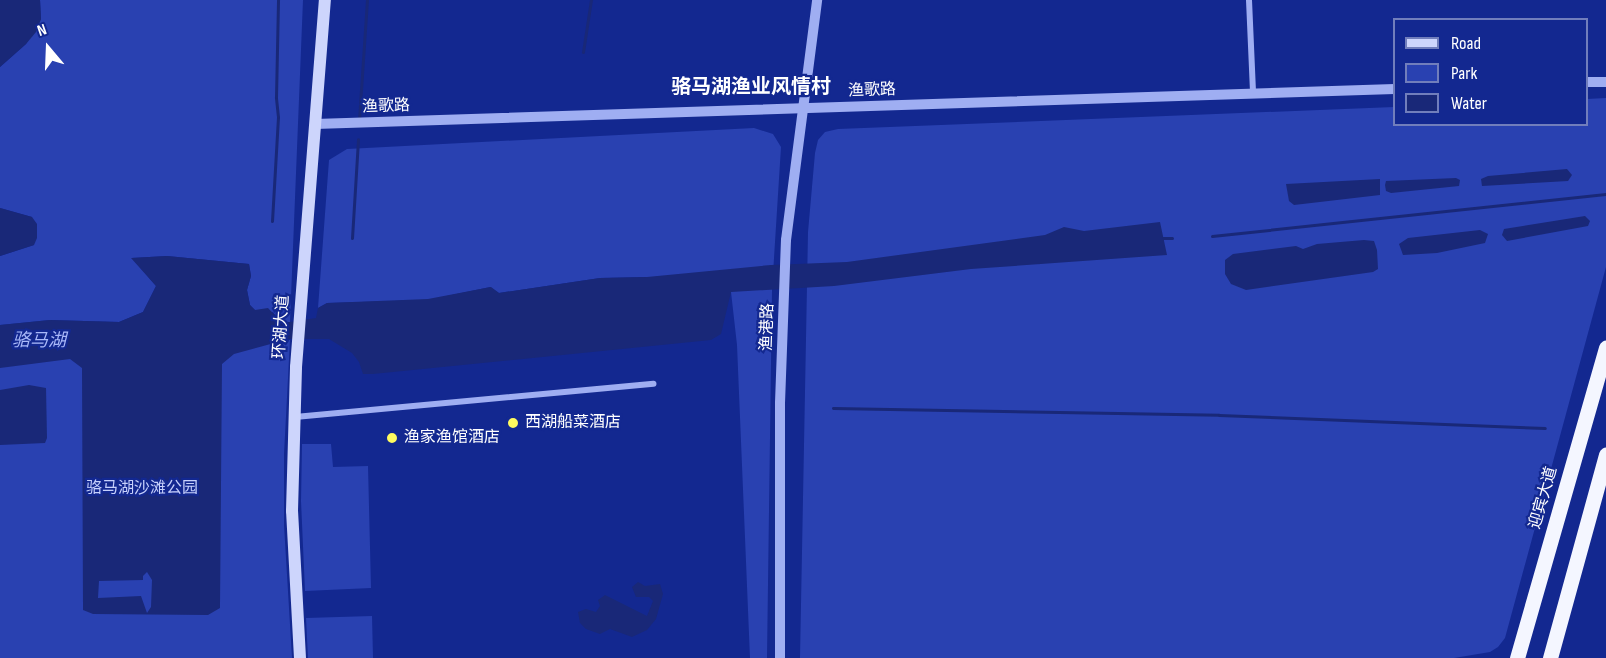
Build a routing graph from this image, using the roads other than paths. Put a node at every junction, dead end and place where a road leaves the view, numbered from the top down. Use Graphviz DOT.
graph roads {
  1 [pos="325,0"];
  2 [pos="817,0"];
  3 [pos="1249,0"];
  4 [pos="1588,82"];
  5 [pos="1606,82"];
  6 [pos="1393,89"];
  7 [pos="1253,93"];
  8 [pos="801,108"];
  9 [pos="315,124"];
  10 [pos="1606,348"];
  11 [pos="652,384"];
  12 [pos="294,417"];
  13 [pos="1606,455"];
  14 [pos="300,658"];
  15 [pos="780,658"];
  16 [pos="1517,658"];
  17 [pos="1550,658"];
  1 -- 9 [label="main road, 环湖大道"];
  2 -- 8 [label="street, 渔港路"];
  3 -- 7 [label="street"];
  4 -- 5 [label="street"];
  6 -- 7 [label="street, 渔歌路"];
  7 -- 8 [label="street, 渔歌路"];
  8 -- 9 [label="street, 渔歌路"];
  8 -- 15 [label="street, 渔港路"];
  9 -- 12 [label="main road, 环湖大道"];
  10 -- 16 [label="highway, 迎宾大道"];
  11 -- 12 [label="street"];
  12 -- 14 [label="main road, 环湖大道"];
  13 -- 17 [label="highway"];
}
